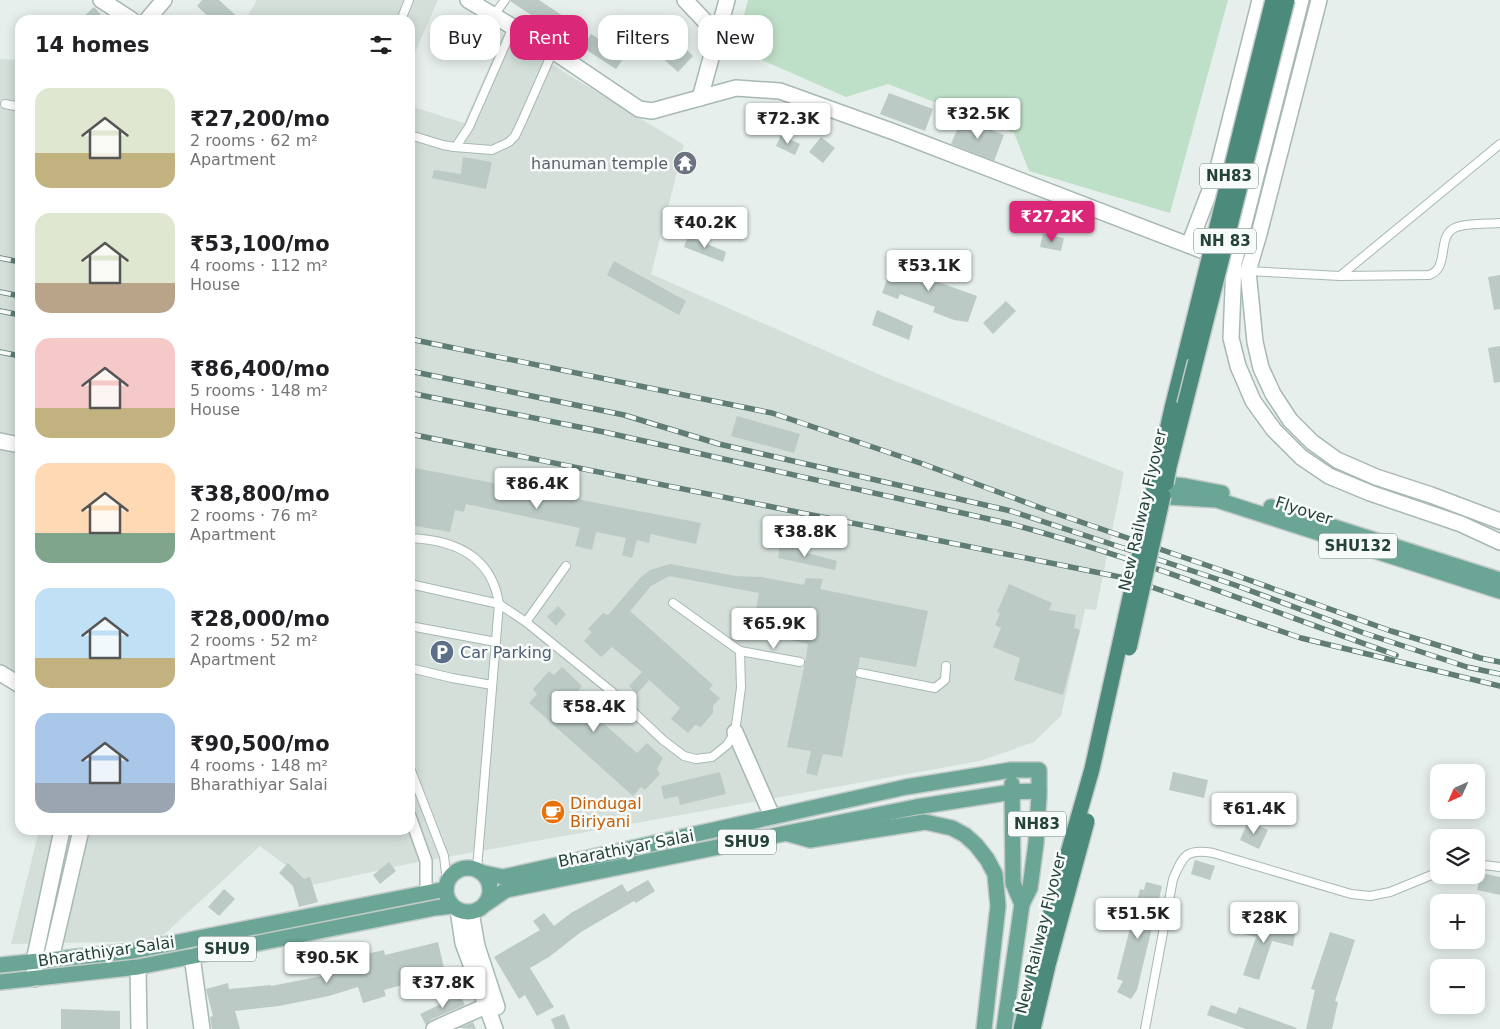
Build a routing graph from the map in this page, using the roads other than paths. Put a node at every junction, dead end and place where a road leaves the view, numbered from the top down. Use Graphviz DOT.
graph roads {
  1 [pos="100,0"];
  2 [pos="164,0"];
  3 [pos="409,0"];
  4 [pos="468,0"];
  5 [pos="504,0"];
  6 [pos="685,0"];
  7 [pos="727,0"];
  8 [pos="1260,0"];
  9 [pos="1273,0"];
  10 [pos="1287,0"];
  11 [pos="1302,0"];
  12 [pos="1319,0"];
  13 [pos="124,15"];
  14 [pos="151,15"];
  15 [pos="403,15"];
  16 [pos="494,15"];
  17 [pos="699,15"];
  18 [pos="723,15"];
  19 [pos="510,34"];
  20 [pos="549,60"];
  21 [pos="566,60"];
  22 [pos="711,60"];
  23 [pos="700,98"];
  24 [pos="5,104"];
  25 [pos="15,106"];
  26 [pos="415,137"];
  27 [pos="1500,144"];
  28 [pos="454,147"];
  29 [pos="1500,223"];
  30 [pos="1189,245"];
  31 [pos="1234,263"];
  32 [pos="1248,270"];
  33 [pos="1340,276"];
  34 [pos="0,441"];
  35 [pos="15,444"];
  36 [pos="1159,490"];
  37 [pos="1500,521"];
  38 [pos="415,538"];
  39 [pos="1500,542"];
  40 [pos="566,566"];
  41 [pos="1500,580"];
  42 [pos="415,585"];
  43 [pos="1500,591"];
  44 [pos="673,603"];
  45 [pos="499,604"];
  46 [pos="526,622"];
  47 [pos="415,627"];
  48 [pos="496,642"];
  49 [pos="740,651"];
  50 [pos="800,662"];
  51 [pos="946,666"];
  52 [pos="415,669"];
  53 [pos="860,673"];
  54 [pos="0,674"];
  55 [pos="15,682"];
  56 [pos="492,685"];
  57 [pos="735,732"];
  58 [pos="1011,770"];
  59 [pos="415,781"];
  60 [pos="1039,791"];
  61 [pos="1012,792"];
  62 [pos="772,816"];
  63 [pos="415,830"];
  64 [pos="787,834"];
  65 [pos="61,835"];
  66 [pos="80,835"];
  67 [pos="1485,865"];
  68 [pos="1500,867"];
  69 [pos="480,871"];
  70 [pos="1430,876"];
  71 [pos="446,886"];
  72 [pos="426,893"];
  73 [pos="487,903"];
  74 [pos="1022,904"];
  75 [pos="461,910"];
  76 [pos="192,956"];
  77 [pos="51,959"];
  78 [pos="34,961"];
  79 [pos="0,965"];
  80 [pos="138,967"];
  81 [pos="35,979"];
  82 [pos="0,982"];
  83 [pos="486,1006"];
  84 [pos="139,1029"];
  85 [pos="202,1029"];
  86 [pos="434,1029"];
  87 [pos="494,1029"];
  88 [pos="504,1029"];
  89 [pos="984,1029"];
  90 [pos="1004,1029"];
  91 [pos="1021,1029"];
  92 [pos="1033,1029"];
  93 [pos="1144,1029"];
  1 -- 13 [label="street"];
  2 -- 14 [label="street"];
  3 -- 15 [label="lane"];
  4 -- 16 [label="street"];
  5 -- 16 [label="lane"];
  6 -- 17 [label="street"];
  7 -- 18 [label="street"];
  8 -- 30 [label="street"];
  9 -- 36 [label="highway, New Railway Flyover / NH83, bridge"];
  10 -- 36 [label="highway, New Railway Flyover / NH 83, bridge"];
  11 -- 31 [label="street"];
  12 -- 32 [label="street"];
  19 -- 28 [label="lane"];
  20 -- 28 [label="lane"];
  21 -- 23 [label="street"];
  22 -- 23 [label="street"];
  23 -- 30 [label="street"];
  24 -- 25 [label="lane"];
  26 -- 28 [label="lane"];
  27 -- 33 [label="lane"];
  29 -- 33 [label="lane"];
  30 -- 31 [label="street"];
  31 -- 32 [label="street"];
  31 -- 39 [label="street"];
  32 -- 33 [label="lane"];
  32 -- 37 [label="street"];
  34 -- 35 [label="street"];
  36 -- 41 [label="main road, Flyover"];
  36 -- 43 [label="main road, Flyover / SHU132"];
  36 -- 91 [label="highway, New Railway Flyover, bridge"];
  36 -- 92 [label="highway, New Railway Flyover, bridge"];
  38 -- 45 [label="lane"];
  40 -- 46 [label="lane"];
  42 -- 45 [label="lane"];
  44 -- 49 [label="lane"];
  45 -- 46 [label="lane"];
  45 -- 48 [label="lane"];
  46 -- 57 [label="lane"];
  47 -- 48 [label="lane"];
  48 -- 56 [label="lane"];
  49 -- 50 [label="lane"];
  49 -- 57 [label="lane"];
  51 -- 53 [label="lane"];
  52 -- 56 [label="lane"];
  54 -- 55 [label="street"];
  56 -- 69 [label="lane"];
  57 -- 62 [label="street"];
  58 -- 60 [label="main road, NH83"];
  58 -- 61 [label="main road"];
  58 -- 62 [label="main road, Bharathiyar Salai / SHU9"];
  59 -- 71 [label="lane"];
  60 -- 61 [label="main road, Bharathiyar Salai"];
  60 -- 74 [label="main road, NH83"];
  61 -- 64 [label="main road, Bharathiyar Salai / SHU9"];
  61 -- 74 [label="main road"];
  62 -- 69 [label="main road, Bharathiyar Salai / SHU9"];
  63 -- 72 [label="street"];
  64 -- 73 [label="main road, Bharathiyar Salai / SHU9"];
  64 -- 89 [label="main road"];
  65 -- 78 [label="street"];
  66 -- 77 [label="street"];
  67 -- 68 [label="lane"];
  69 -- 71 [label="main road, SHU9"];
  69 -- 73 [label="main road"];
  70 -- 93 [label="lane"];
  71 -- 72 [label="main road, Bharathiyar Salai / SHU9"];
  71 -- 75 [label="main road"];
  72 -- 77 [label="main road, Bharathiyar Salai / SHU9"];
  73 -- 75 [label="main road, SHU9"];
  74 -- 90 [label="main road"];
  75 -- 76 [label="main road, Bharathiyar Salai / SHU9"];
  75 -- 83 [label="street"];
  75 -- 88 [label="street"];
  76 -- 80 [label="main road, Bharathiyar Salai / SHU9"];
  76 -- 85 [label="street"];
  77 -- 78 [label="main road, Bharathiyar Salai / SHU9"];
  78 -- 79 [label="main road, Bharathiyar Salai / SHU9"];
  78 -- 81 [label="street"];
  80 -- 81 [label="main road, Bharathiyar Salai / SHU9"];
  80 -- 84 [label="street"];
  81 -- 82 [label="main road, Bharathiyar Salai / SHU9"];
  83 -- 86 [label="street"];
  83 -- 87 [label="street"];
}
